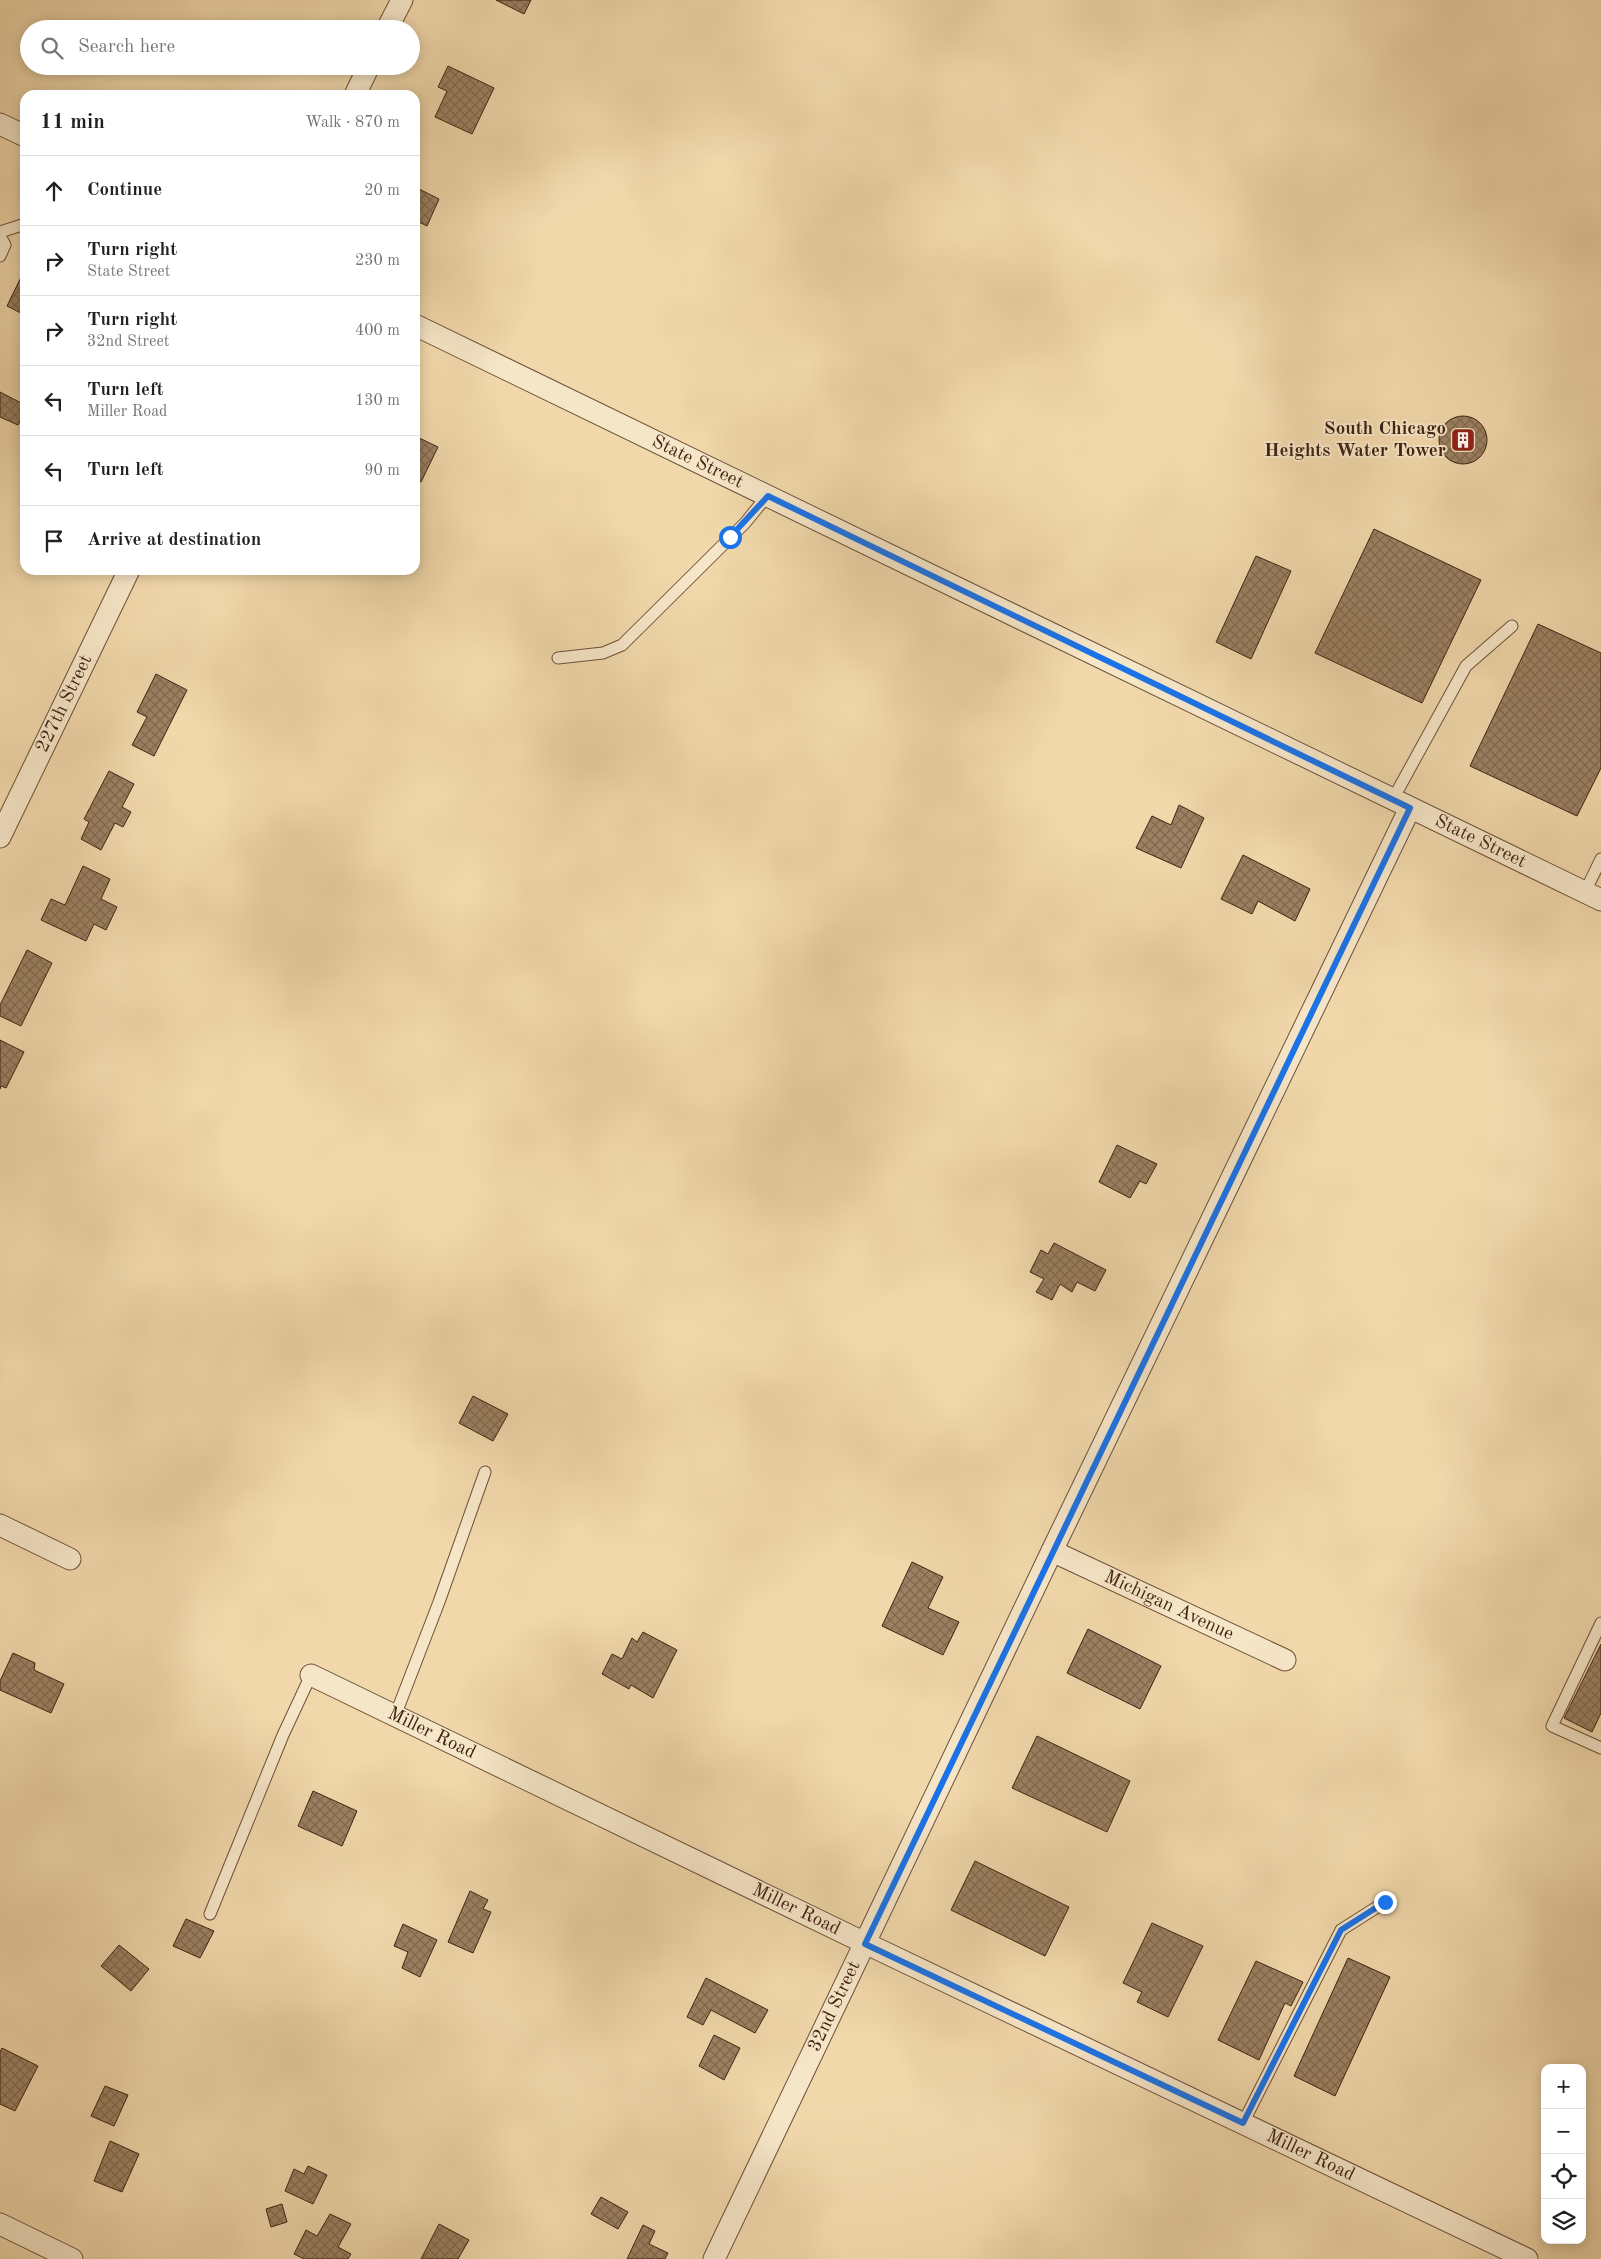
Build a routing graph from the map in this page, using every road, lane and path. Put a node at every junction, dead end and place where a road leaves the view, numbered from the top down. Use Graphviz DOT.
graph roads {
  1 [pos="402,0"];
  2 [pos="392,20"];
  3 [pos="365,75"];
  4 [pos="357,90"];
  5 [pos="0,124"];
  6 [pos="20,134"];
  7 [pos="20,226"];
  8 [pos="0,234"];
  9 [pos="0,256"];
  10 [pos="420,327"];
  11 [pos="768,496"];
  12 [pos="127,575"];
  13 [pos="1512,626"];
  14 [pos="558,658"];
  15 [pos="1402,804"];
  16 [pos="0,837"];
  17 [pos="1601,859"];
  18 [pos="1593,896"];
  19 [pos="485,1472"];
  20 [pos="0,1525"];
  21 [pos="1052,1551"];
  22 [pos="70,1559"];
  23 [pos="1601,1623"];
  24 [pos="1285,1660"];
  25 [pos="311,1675"];
  26 [pos="395,1716"];
  27 [pos="1601,1748"];
  28 [pos="1385,1902"];
  29 [pos="210,1914"];
  30 [pos="865,1944"];
  31 [pos="1243,2123"];
  32 [pos="0,2224"];
  33 [pos="72,2259"];
  34 [pos="714,2259"];
  35 [pos="1526,2259"];
  1 -- 2 [label="street"];
  3 -- 4 [label="street"];
  5 -- 6 [label="street"];
  7 -- 8 [label="lane"];
  8 -- 9 [label="lane"];
  10 -- 11 [label="street, State Street"];
  11 -- 14 [label="lane"];
  11 -- 15 [label="street, State Street"];
  12 -- 16 [label="street, 227th Street"];
  13 -- 15 [label="lane"];
  15 -- 18 [label="street, State Street"];
  15 -- 21 [label="street, 32nd Street"];
  17 -- 18 [label="lane"];
  19 -- 26 [label="lane"];
  20 -- 22 [label="street"];
  21 -- 24 [label="street, Michigan Avenue"];
  21 -- 30 [label="street, 32nd Street"];
  23 -- 27 [label="lane"];
  25 -- 26 [label="street, Miller Road"];
  25 -- 29 [label="lane"];
  26 -- 30 [label="street, Miller Road"];
  28 -- 31 [label="lane"];
  30 -- 31 [label="street, Miller Road"];
  30 -- 34 [label="street, 32nd Street"];
  31 -- 35 [label="street, Miller Road"];
  32 -- 33 [label="street"];
}
